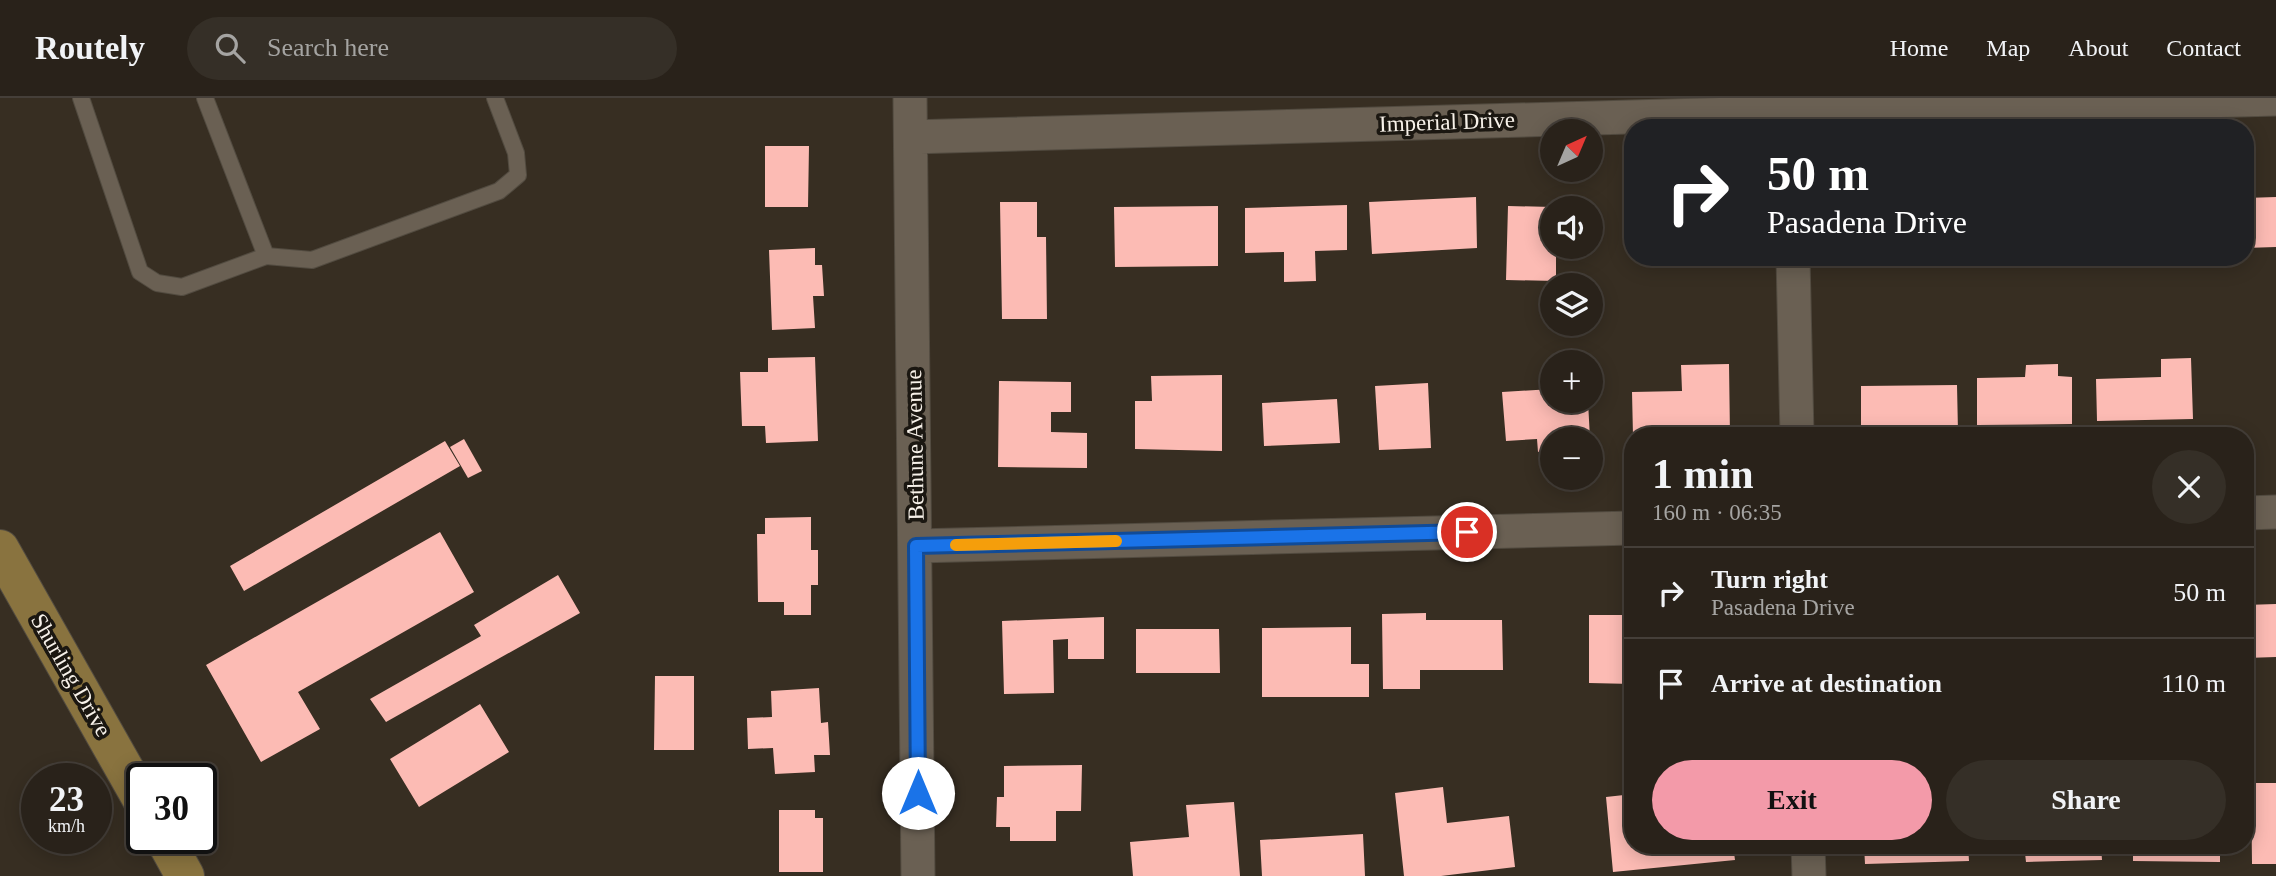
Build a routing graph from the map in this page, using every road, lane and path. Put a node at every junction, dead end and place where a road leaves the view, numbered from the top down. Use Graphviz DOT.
graph roads {
  1 [pos="81,98"];
  2 [pos="205,98"];
  3 [pos="495,98"];
  4 [pos="910,98"];
  5 [pos="2276,99"];
  6 [pos="1790,112"];
  7 [pos="911,137"];
  8 [pos="266,256"];
  9 [pos="1793,266"];
  10 [pos="1797,427"];
  11 [pos="2276,512"];
  12 [pos="2254,513"];
  13 [pos="1624,528"];
  14 [pos="916,546"];
  15 [pos="0,550"];
  16 [pos="126,772"];
  17 [pos="173,854"];
  18 [pos="1808,854"];
  19 [pos="185,876"];
  20 [pos="918,876"];
  21 [pos="1809,876"];
  1 -- 8 [label="lane"];
  2 -- 8 [label="lane"];
  3 -- 8 [label="lane"];
  4 -- 7 [label="street, Bethune Avenue"];
  5 -- 6 [label="street, Imperial Drive"];
  6 -- 7 [label="street, Imperial Drive"];
  7 -- 14 [label="street, Bethune Avenue"];
  9 -- 10 [label="street"];
  11 -- 12 [label="street"];
  13 -- 14 [label="street"];
  14 -- 20 [label="street, Bethune Avenue"];
  15 -- 16 [label="main road, Shurling Drive"];
  17 -- 19 [label="main road"];
  18 -- 21 [label="street"];
}
